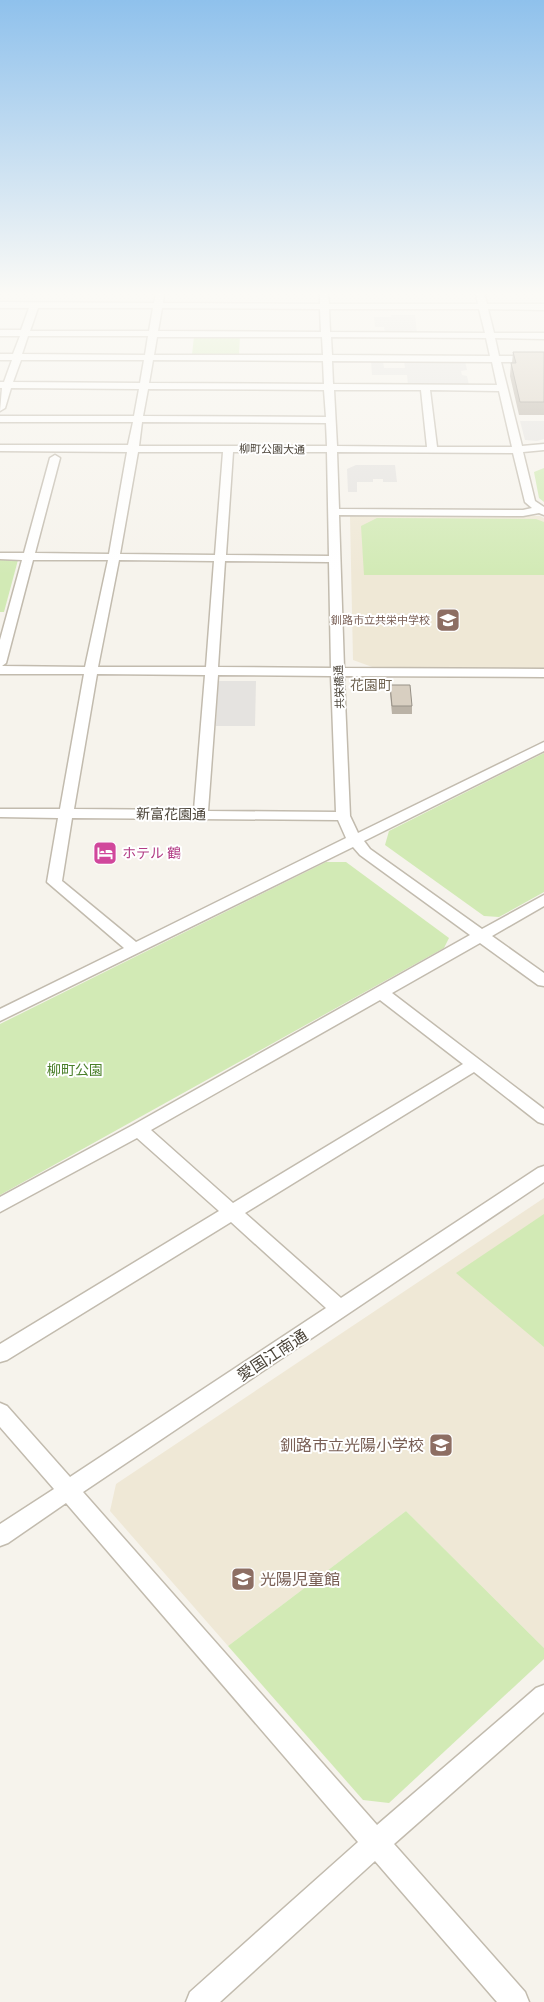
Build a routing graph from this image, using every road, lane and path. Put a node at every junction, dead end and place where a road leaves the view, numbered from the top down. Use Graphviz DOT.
graph roads {
  1 [pos="3,387"];
  2 [pos="144,387"];
  3 [pos="328,387"];
  4 [pos="424,387"];
  5 [pos="458,387"];
  6 [pos="503,388"];
  7 [pos="0,408"];
  8 [pos="0,419"];
  9 [pos="138,419"];
  10 [pos="330,420"];
  11 [pos="544,447"];
  12 [pos="0,448"];
  13 [pos="432,450"];
  14 [pos="132,453"];
  15 [pos="228,453"];
  16 [pos="332,454"];
  17 [pos="518,455"];
  18 [pos="0,457"];
  19 [pos="55,458"];
  20 [pos="536,459"];
  21 [pos="542,511"];
  22 [pos="333,512"];
  23 [pos="0,556"];
  24 [pos="29,556"];
  25 [pos="114,557"];
  26 [pos="221,558"];
  27 [pos="334,558"];
  28 [pos="0,663"];
  29 [pos="0,670"];
  30 [pos="91,670"];
  31 [pos="213,671"];
  32 [pos="338,672"];
  33 [pos="544,673"];
  34 [pos="544,746"];
  35 [pos="0,813"];
  36 [pos="66,814"];
  37 [pos="201,815"];
  38 [pos="343,816"];
  39 [pos="354,839"];
  40 [pos="544,900"];
  41 [pos="480,936"];
  42 [pos="135,949"];
  43 [pos="544,981"];
  44 [pos="381,992"];
  45 [pos="0,1016"];
  46 [pos="475,1064"];
  47 [pos="544,1118"];
  48 [pos="139,1129"];
  49 [pos="544,1173"];
  50 [pos="0,1205"];
  51 [pos="233,1213"];
  52 [pos="341,1310"];
  53 [pos="0,1354"];
  54 [pos="0,1412"];
  55 [pos="68,1490"];
  56 [pos="0,1536"];
  57 [pos="544,1696"];
  58 [pos="376,1843"];
  59 [pos="200,2002"];
  60 [pos="515,2002"];
  1 -- 7 [label="street"];
  2 -- 9 [label="street"];
  3 -- 10 [label="street, 共栄橋通"];
  4 -- 13 [label="street"];
  5 -- 6 [label="street"];
  6 -- 17 [label="street"];
  8 -- 9 [label="street"];
  9 -- 10 [label="street"];
  9 -- 14 [label="street"];
  10 -- 16 [label="street, 共栄橋通"];
  11 -- 17 [label="street, 柳町公園大通"];
  12 -- 14 [label="street, 柳町公園大通"];
  13 -- 16 [label="street, 柳町公園大通"];
  13 -- 17 [label="street, 柳町公園大通"];
  14 -- 15 [label="street, 柳町公園大通"];
  14 -- 19 [label="street, 柳町公園大通"];
  14 -- 25 [label="street"];
  15 -- 16 [label="street, 柳町公園大通"];
  15 -- 26 [label="street"];
  16 -- 17 [label="street, 柳町公園大通"];
  16 -- 22 [label="street, 共栄橋通"];
  17 -- 20 [label="street, 柳町公園大通"];
  17 -- 21 [label="street"];
  18 -- 19 [label="street, 柳町公園大通"];
  19 -- 24 [label="street"];
  21 -- 22 [label="street"];
  22 -- 27 [label="street, 共栄橋通"];
  23 -- 24 [label="street"];
  24 -- 25 [label="street"];
  24 -- 28 [label="street"];
  25 -- 26 [label="street"];
  25 -- 30 [label="street"];
  26 -- 27 [label="street"];
  26 -- 31 [label="street"];
  27 -- 32 [label="street, 共栄橋通"];
  29 -- 30 [label="street"];
  30 -- 31 [label="street"];
  30 -- 36 [label="street"];
  31 -- 32 [label="street"];
  31 -- 37 [label="street"];
  32 -- 33 [label="street"];
  32 -- 38 [label="street, 共栄橋通"];
  34 -- 39 [label="street"];
  35 -- 36 [label="street, 新富花園通"];
  36 -- 37 [label="street, 新富花園通"];
  36 -- 42 [label="street"];
  37 -- 38 [label="street, 新富花園通"];
  38 -- 39 [label="street, 共栄橋通"];
  39 -- 41 [label="street, 共栄橋通"];
  39 -- 42 [label="street"];
  40 -- 41 [label="street"];
  41 -- 43 [label="street, 共栄橋通"];
  41 -- 44 [label="street"];
  42 -- 45 [label="street"];
  44 -- 46 [label="street"];
  44 -- 48 [label="street"];
  46 -- 47 [label="street"];
  46 -- 51 [label="street"];
  48 -- 50 [label="street"];
  48 -- 51 [label="street"];
  49 -- 52 [label="street, 愛国江南通"];
  51 -- 52 [label="street"];
  51 -- 53 [label="street"];
  52 -- 55 [label="street, 愛国江南通"];
  54 -- 55 [label="street"];
  55 -- 56 [label="street, 愛国江南通"];
  55 -- 58 [label="street"];
  57 -- 58 [label="street"];
  58 -- 59 [label="street"];
  58 -- 60 [label="street"];
}
